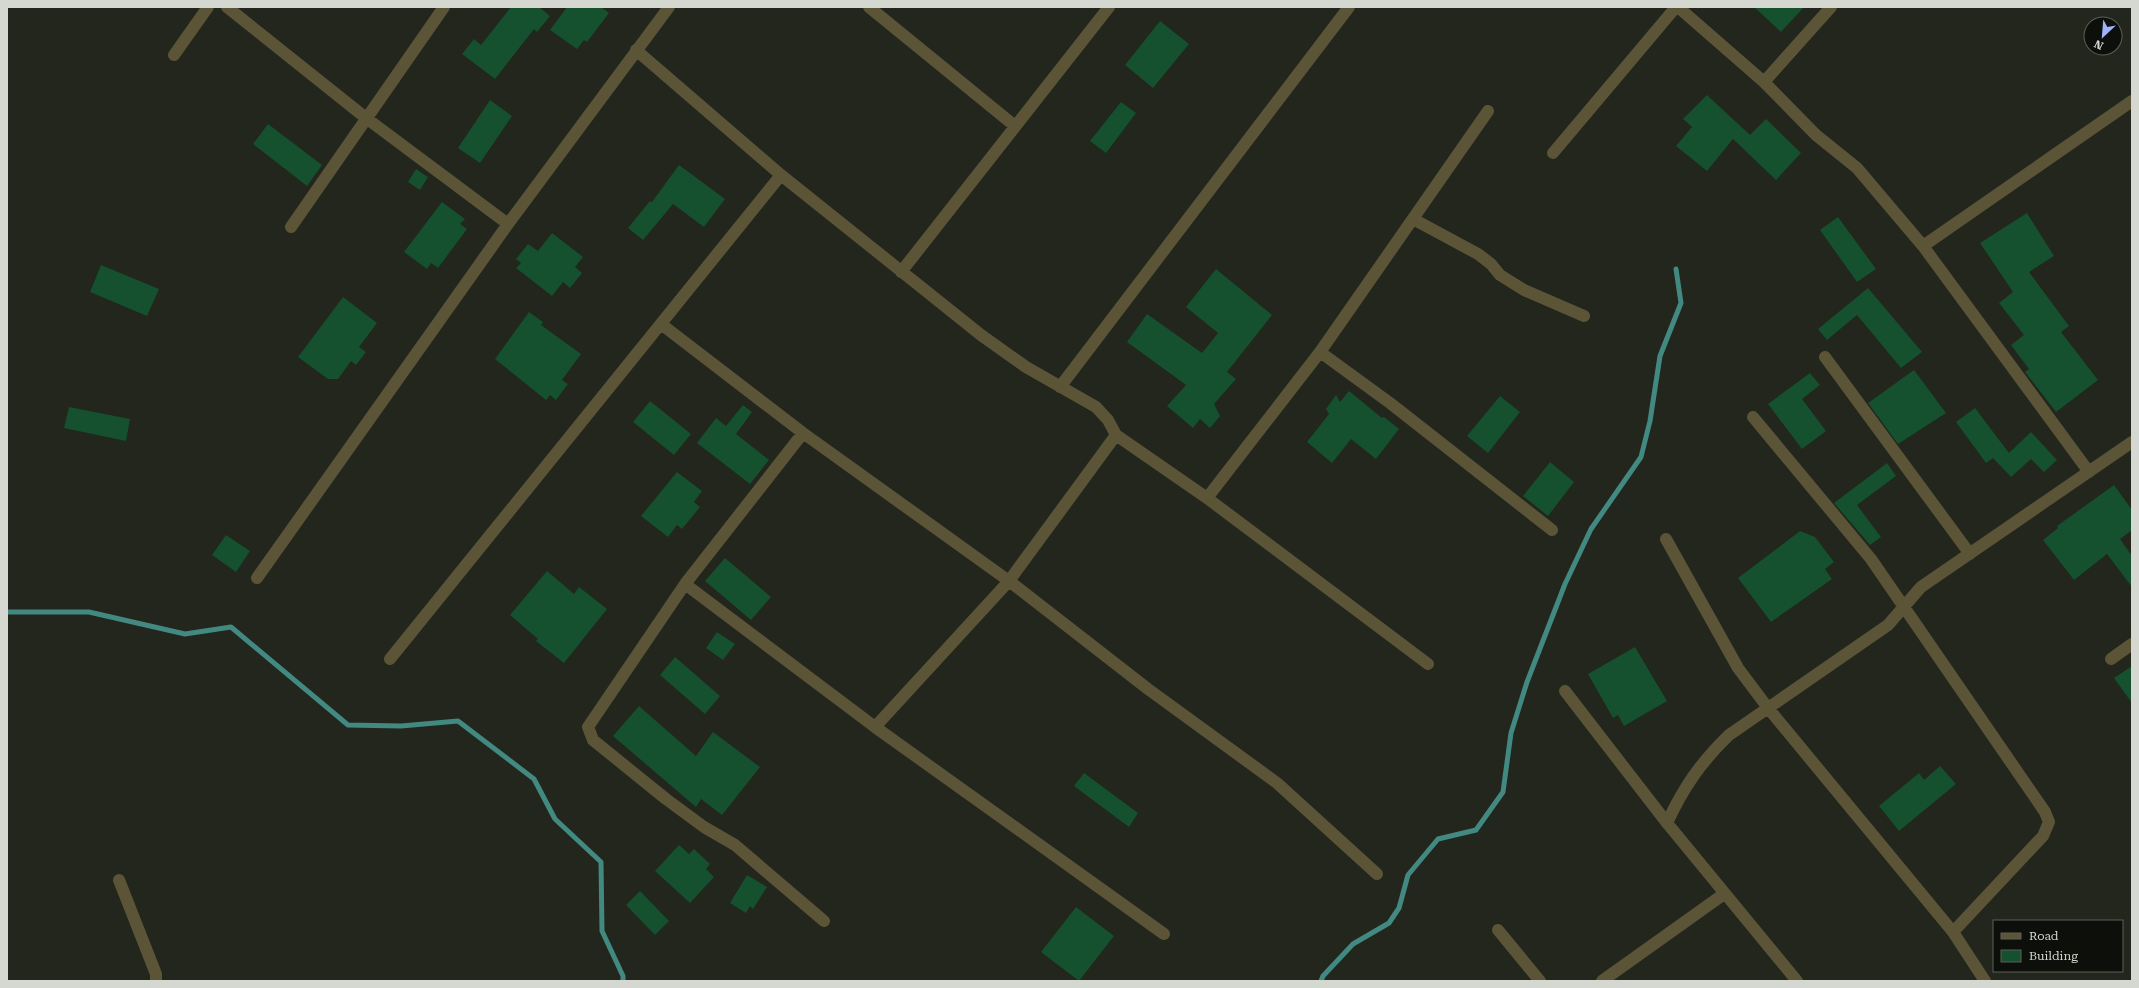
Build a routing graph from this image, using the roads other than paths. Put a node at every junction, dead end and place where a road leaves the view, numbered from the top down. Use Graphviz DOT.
graph roads {
  1 [pos="208,7"];
  2 [pos="227,7"];
  3 [pos="444,7"];
  4 [pos="669,7"];
  5 [pos="869,7"];
  6 [pos="1109,7"];
  7 [pos="1349,7"];
  8 [pos="1677,7"];
  9 [pos="1831,7"];
  10 [pos="636,50"];
  11 [pos="174,54"];
  12 [pos="1764,82"];
  13 [pos="2132,101"];
  14 [pos="1488,111"];
  15 [pos="366,118"];
  16 [pos="1015,126"];
  17 [pos="1553,153"];
  18 [pos="781,175"];
  19 [pos="1413,219"];
  20 [pos="508,224"];
  21 [pos="291,226"];
  22 [pos="1923,246"];
  23 [pos="900,272"];
  24 [pos="1584,316"];
  25 [pos="661,324"];
  26 [pos="1320,352"];
  27 [pos="1825,357"];
  28 [pos="1060,387"];
  29 [pos="1753,417"];
  30 [pos="803,433"];
  31 [pos="1116,435"];
  32 [pos="2132,442"];
  33 [pos="2088,472"];
  34 [pos="1207,498"];
  35 [pos="1552,530"];
  36 [pos="1666,538"];
  37 [pos="1970,554"];
  38 [pos="257,578"];
  39 [pos="1009,581"];
  40 [pos="686,584"];
  41 [pos="1905,607"];
  42 [pos="2132,644"];
  43 [pos="390,659"];
  44 [pos="2111,659"];
  45 [pos="1428,664"];
  46 [pos="1565,691"];
  47 [pos="1768,708"];
  48 [pos="875,727"];
  49 [pos="1667,823"];
  50 [pos="1377,874"];
  51 [pos="119,880"];
  52 [pos="1724,894"];
  53 [pos="824,921"];
  54 [pos="1498,930"];
  55 [pos="1952,932"];
  56 [pos="1164,934"];
  57 [pos="156,981"];
  58 [pos="1540,981"];
  59 [pos="1602,981"];
  60 [pos="1797,981"];
  61 [pos="1985,981"];
  1 -- 11 [label="street"];
  2 -- 15 [label="street"];
  3 -- 15 [label="street"];
  4 -- 10 [label="street"];
  5 -- 16 [label="street"];
  6 -- 16 [label="street"];
  7 -- 28 [label="street"];
  8 -- 12 [label="street"];
  8 -- 17 [label="street"];
  9 -- 12 [label="street"];
  10 -- 18 [label="street"];
  10 -- 20 [label="street"];
  12 -- 22 [label="street"];
  13 -- 22 [label="street"];
  14 -- 19 [label="street"];
  15 -- 20 [label="street"];
  15 -- 21 [label="street"];
  16 -- 23 [label="street"];
  18 -- 23 [label="street"];
  18 -- 25 [label="street"];
  19 -- 24 [label="street"];
  19 -- 26 [label="street"];
  20 -- 38 [label="street"];
  22 -- 33 [label="street"];
  23 -- 28 [label="street"];
  25 -- 30 [label="street"];
  25 -- 43 [label="street"];
  26 -- 34 [label="street"];
  26 -- 35 [label="street"];
  27 -- 37 [label="street"];
  28 -- 31 [label="street"];
  29 -- 41 [label="street"];
  30 -- 39 [label="street"];
  30 -- 40 [label="street"];
  31 -- 34 [label="street"];
  31 -- 39 [label="street"];
  32 -- 33 [label="street"];
  33 -- 37 [label="street"];
  34 -- 45 [label="street"];
  36 -- 47 [label="street"];
  37 -- 41 [label="street"];
  39 -- 48 [label="street"];
  39 -- 50 [label="street"];
  40 -- 48 [label="street"];
  40 -- 53 [label="street"];
  41 -- 47 [label="street"];
  41 -- 55 [label="street"];
  42 -- 44 [label="street"];
  46 -- 49 [label="street"];
  47 -- 49 [label="street"];
  47 -- 55 [label="street"];
  48 -- 56 [label="street"];
  49 -- 52 [label="street"];
  51 -- 57 [label="street"];
  52 -- 59 [label="street"];
  52 -- 60 [label="street"];
  54 -- 58 [label="street"];
  55 -- 61 [label="street"];
}
